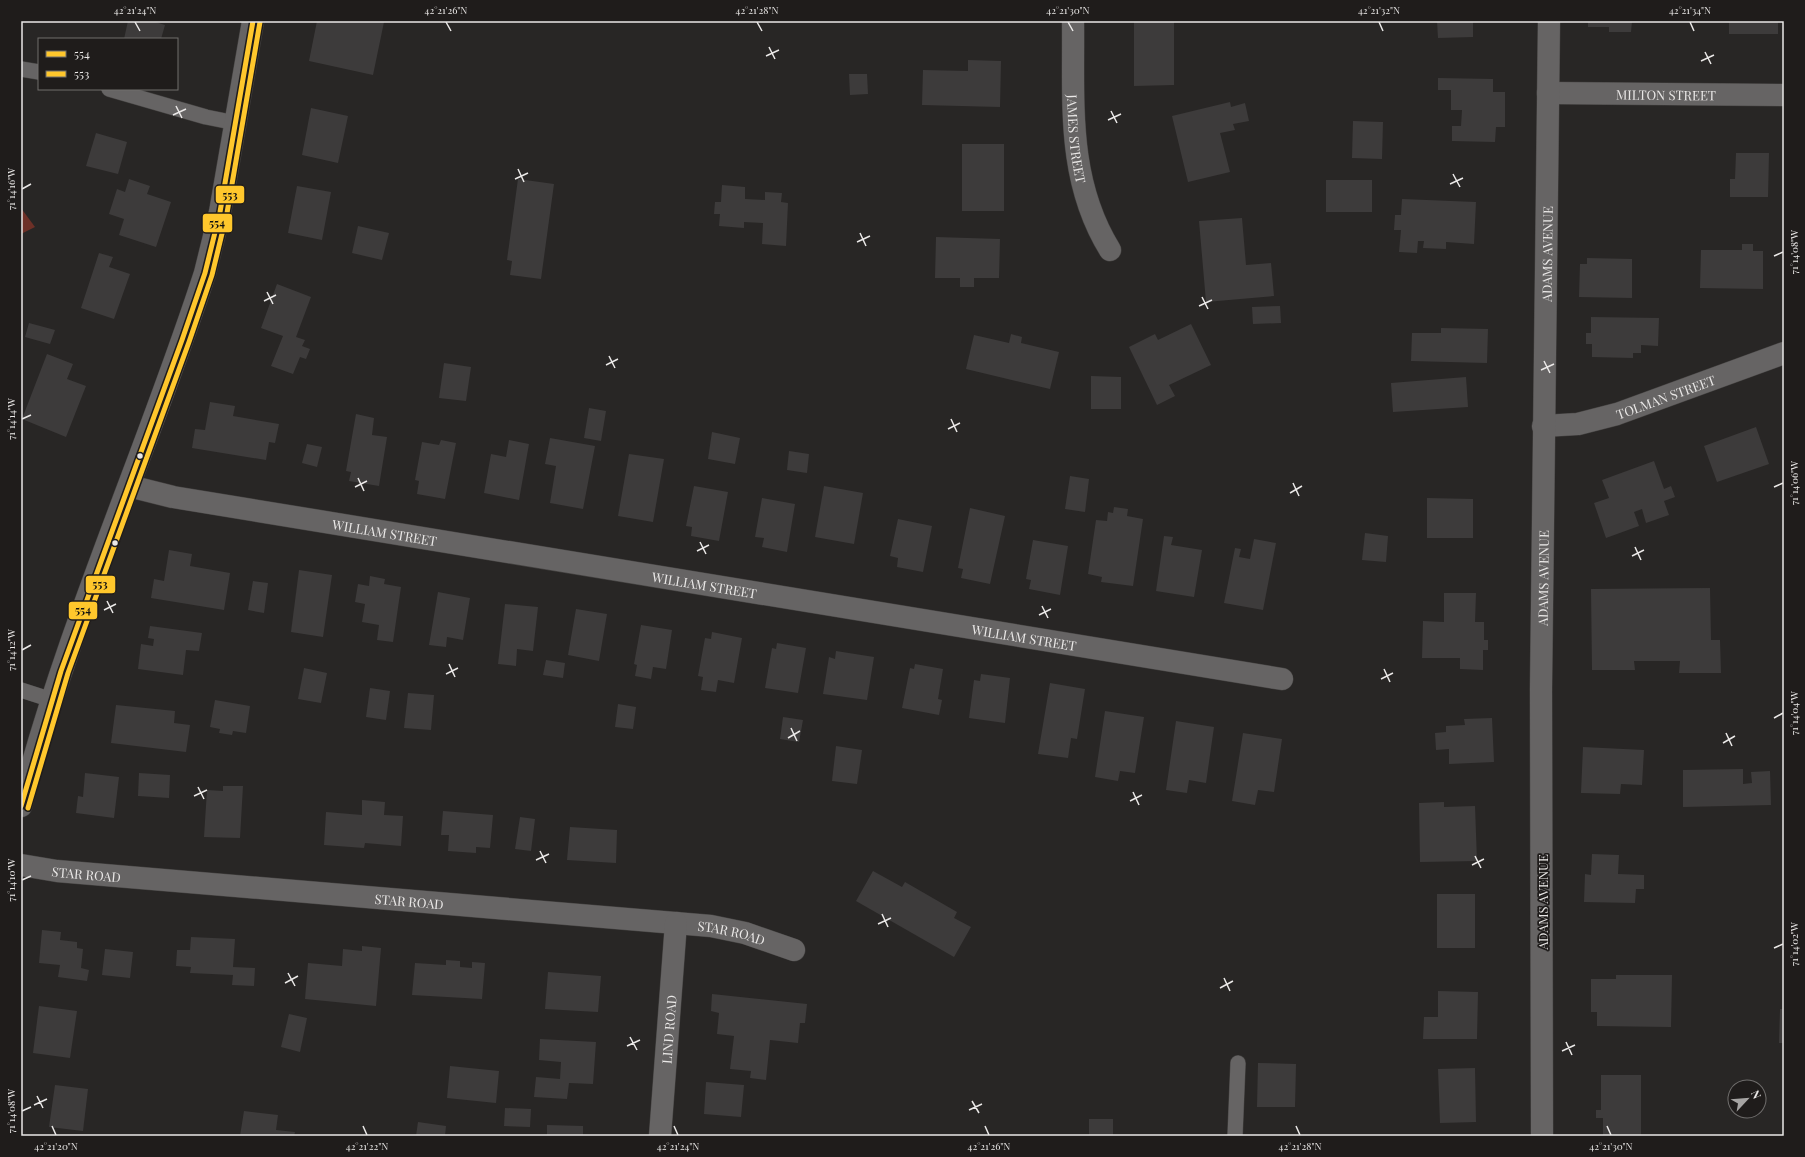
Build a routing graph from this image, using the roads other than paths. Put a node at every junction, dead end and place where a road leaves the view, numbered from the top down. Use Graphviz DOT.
graph roads {
  1 [pos="253,21"];
  2 [pos="1074,21"];
  3 [pos="1549,21"];
  4 [pos="21,68"];
  5 [pos="38,72"];
  6 [pos="112,90"];
  7 [pos="1548,94"];
  8 [pos="1784,95"];
  9 [pos="236,123"];
  10 [pos="1110,250"];
  11 [pos="1784,353"];
  12 [pos="1544,426"];
  13 [pos="128,486"];
  14 [pos="1282,679"];
  15 [pos="21,690"];
  16 [pos="52,700"];
  17 [pos="21,806"];
  18 [pos="21,865"];
  19 [pos="676,923"];
  20 [pos="794,950"];
  21 [pos="1238,1063"];
  22 [pos="660,1136"];
  23 [pos="1235,1136"];
  24 [pos="1542,1136"];
  1 -- 9 [label="street"];
  2 -- 10 [label="street, JAMES STREET"];
  3 -- 7 [label="street, ADAMS AVENUE"];
  4 -- 5 [label="lane"];
  6 -- 9 [label="lane"];
  7 -- 8 [label="street, MILTON STREET"];
  7 -- 12 [label="street, ADAMS AVENUE"];
  9 -- 13 [label="street"];
  11 -- 12 [label="street, TOLMAN STREET"];
  12 -- 24 [label="street, ADAMS AVENUE"];
  13 -- 14 [label="street, WILLIAM STREET"];
  13 -- 16 [label="street"];
  15 -- 16 [label="lane"];
  16 -- 17 [label="street"];
  18 -- 19 [label="street, STAR ROAD"];
  19 -- 20 [label="street, STAR ROAD"];
  19 -- 22 [label="street, LIND ROAD"];
  21 -- 23 [label="lane"];
}
